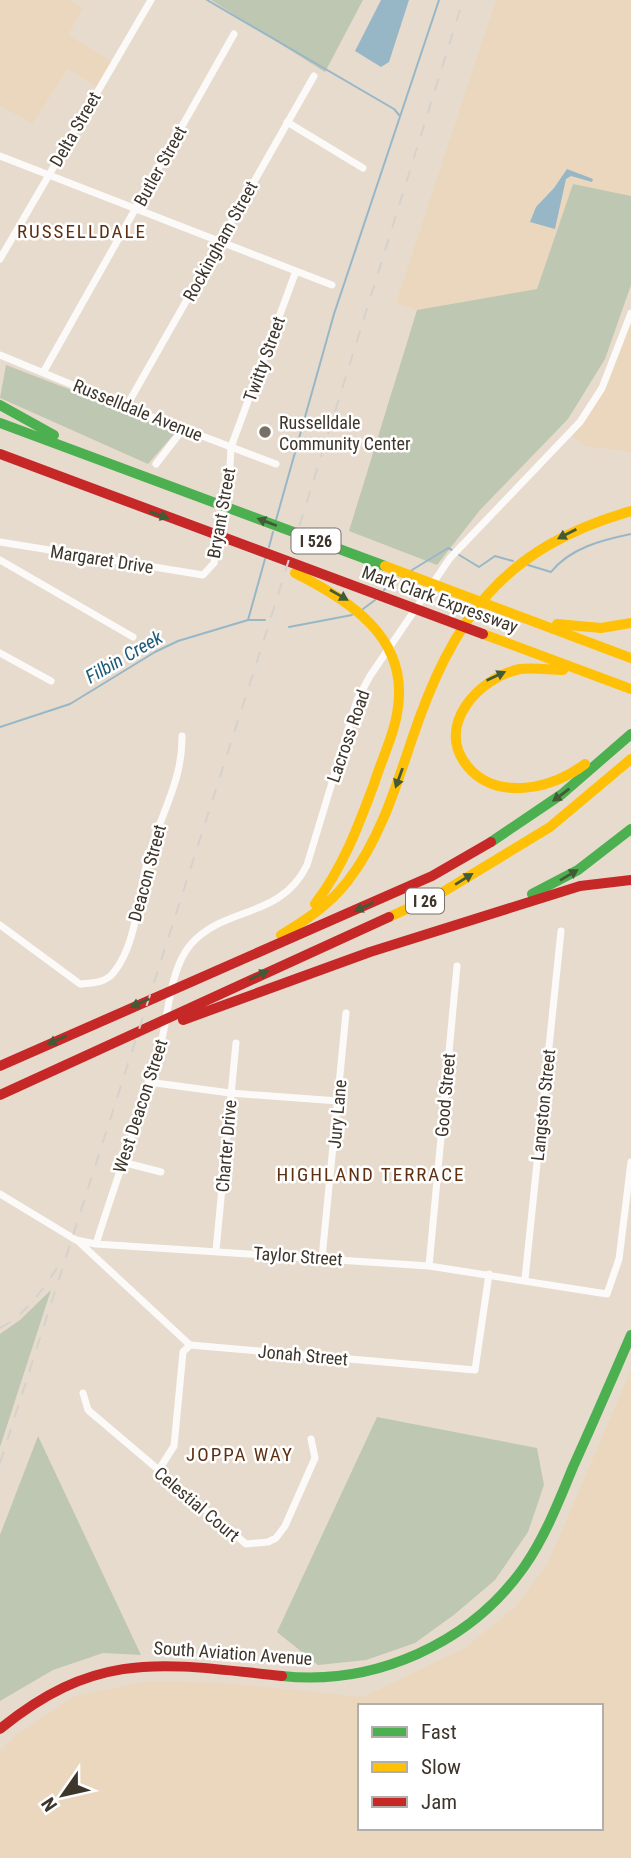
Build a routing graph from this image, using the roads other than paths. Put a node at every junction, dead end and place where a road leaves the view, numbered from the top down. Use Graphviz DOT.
graph roads {
  1 [pos="151,0"];
  2 [pos="234,34"];
  3 [pos="314,76"];
  4 [pos="287,122"];
  5 [pos="0,156"];
  6 [pos="363,168"];
  7 [pos="48,176"];
  8 [pos="136,209"];
  9 [pos="220,242"];
  10 [pos="0,259"];
  11 [pos="296,271"];
  12 [pos="332,285"];
  13 [pos="631,313"];
  14 [pos="0,355"];
  15 [pos="44,371"];
  16 [pos="0,405"];
  17 [pos="126,407"];
  18 [pos="0,423"];
  19 [pos="183,429"];
  20 [pos="232,447"];
  21 [pos="0,454"];
  22 [pos="0,462"];
  23 [pos="156,464"];
  24 [pos="276,464"];
  25 [pos="118,467"];
  26 [pos="71,482"];
  27 [pos="631,510"];
  28 [pos="211,534"];
  29 [pos="0,542"];
  30 [pos="0,560"];
  31 [pos="203,575"];
  32 [pos="514,614"];
  33 [pos="631,623"];
  34 [pos="133,637"];
  35 [pos="0,653"];
  36 [pos="631,658"];
  37 [pos="601,678"];
  38 [pos="51,681"];
  39 [pos="631,689"];
  40 [pos="631,732"];
  41 [pos="182,736"];
  42 [pos="631,759"];
  43 [pos="631,829"];
  44 [pos="631,880"];
  45 [pos="463,924"];
  46 [pos="0,925"];
  47 [pos="561,931"];
  48 [pos="263,943"];
  49 [pos="238,960"];
  50 [pos="457,965"];
  51 [pos="179,967"];
  52 [pos="346,1013"];
  53 [pos="114,1041"];
  54 [pos="236,1043"];
  55 [pos="0,1066"];
  56 [pos="148,1082"];
  57 [pos="230,1093"];
  58 [pos="0,1095"];
  59 [pos="338,1101"];
  60 [pos="122,1162"];
  61 [pos="631,1162"];
  62 [pos="161,1172"];
  63 [pos="0,1194"];
  64 [pos="76,1240"];
  65 [pos="96,1244"];
  66 [pos="216,1250"];
  67 [pos="322,1258"];
  68 [pos="429,1266"];
  69 [pos="489,1274"];
  70 [pos="526,1279"];
  71 [pos="631,1335"];
  72 [pos="191,1345"];
  73 [pos="83,1393"];
  74 [pos="311,1439"];
  75 [pos="158,1471"];
  76 [pos="0,1729"];
  1 -- 7 [label="street, Delta Street"];
  2 -- 8 [label="street, Butler Street"];
  3 -- 4 [label="street, Rockingham Street"];
  4 -- 6 [label="street"];
  4 -- 9 [label="street, Rockingham Street"];
  5 -- 7 [label="street"];
  7 -- 8 [label="street"];
  7 -- 10 [label="street, Delta Street"];
  8 -- 9 [label="street"];
  8 -- 15 [label="street, Butler Street"];
  9 -- 11 [label="street"];
  9 -- 17 [label="street, Rockingham Street"];
  11 -- 12 [label="street"];
  11 -- 20 [label="street, Twitty Street"];
  13 -- 51 [label="street, Lacross Road"];
  14 -- 15 [label="street, Russelldale Avenue"];
  15 -- 17 [label="street, Russelldale Avenue"];
  16 -- 25 [label="main road"];
  17 -- 19 [label="street, Russelldale Avenue"];
  18 -- 25 [label="main road, Mark Clark Expressway / I 526"];
  19 -- 20 [label="street, Russelldale Avenue"];
  19 -- 23 [label="street"];
  20 -- 24 [label="street, Russelldale Avenue"];
  20 -- 31 [label="street, Bryant Street"];
  21 -- 26 [label="main road, Mark Clark Expressway / I 526"];
  22 -- 26 [label="main road"];
  32 -- 25 [label="main road, Mark Clark Expressway / I 526, one-way"];
  26 -- 28 [label="main road, Mark Clark Expressway / I 526, one-way"];
  27 -- 48 [label="main road, one-way"];
  28 -- 37 [label="main road, Mark Clark Expressway / I 526"];
  28 -- 48 [label="main road, one-way"];
  29 -- 31 [label="street, Margaret Drive"];
  30 -- 34 [label="street"];
  32 -- 33 [label="main road"];
  32 -- 36 [label="main road, Mark Clark Expressway / I 526"];
  35 -- 38 [label="street"];
  37 -- 39 [label="main road, Mark Clark Expressway / I 526"];
  40 -- 37 [label="main road, one-way"];
  40 -- 49 [label="main road, I 26, one-way"];
  41 -- 46 [label="street, Deacon Street"];
  53 -- 42 [label="main road, I 26, one-way"];
  45 -- 43 [label="main road, one-way"];
  44 -- 45 [label="main road"];
  45 -- 53 [label="main road"];
  47 -- 70 [label="street, Langston Street"];
  48 -- 49 [label="main road"];
  49 -- 55 [label="main road, I 26, one-way"];
  50 -- 68 [label="street, Good Street"];
  51 -- 56 [label="street, West Deacon Street"];
  52 -- 59 [label="street, Jury Lane"];
  53 -- 58 [label="main road, I 26"];
  54 -- 57 [label="street, Charter Drive"];
  56 -- 57 [label="street"];
  56 -- 60 [label="street, West Deacon Street"];
  57 -- 59 [label="street"];
  57 -- 66 [label="street, Charter Drive"];
  59 -- 67 [label="street, Jury Lane"];
  60 -- 62 [label="street"];
  60 -- 65 [label="street, West Deacon Street"];
  61 -- 70 [label="street, Taylor Street"];
  63 -- 64 [label="street, Taylor Street"];
  64 -- 65 [label="street, Taylor Street"];
  64 -- 72 [label="street"];
  65 -- 66 [label="street, Taylor Street"];
  66 -- 67 [label="street, Taylor Street"];
  67 -- 68 [label="street, Taylor Street"];
  68 -- 69 [label="street, Taylor Street"];
  69 -- 70 [label="street, Taylor Street"];
  69 -- 72 [label="street, Jonah Street"];
  71 -- 76 [label="main road, South Aviation Avenue"];
  72 -- 75 [label="street"];
  73 -- 75 [label="street, Celestial Court"];
  74 -- 75 [label="street, Celestial Court"];
}
